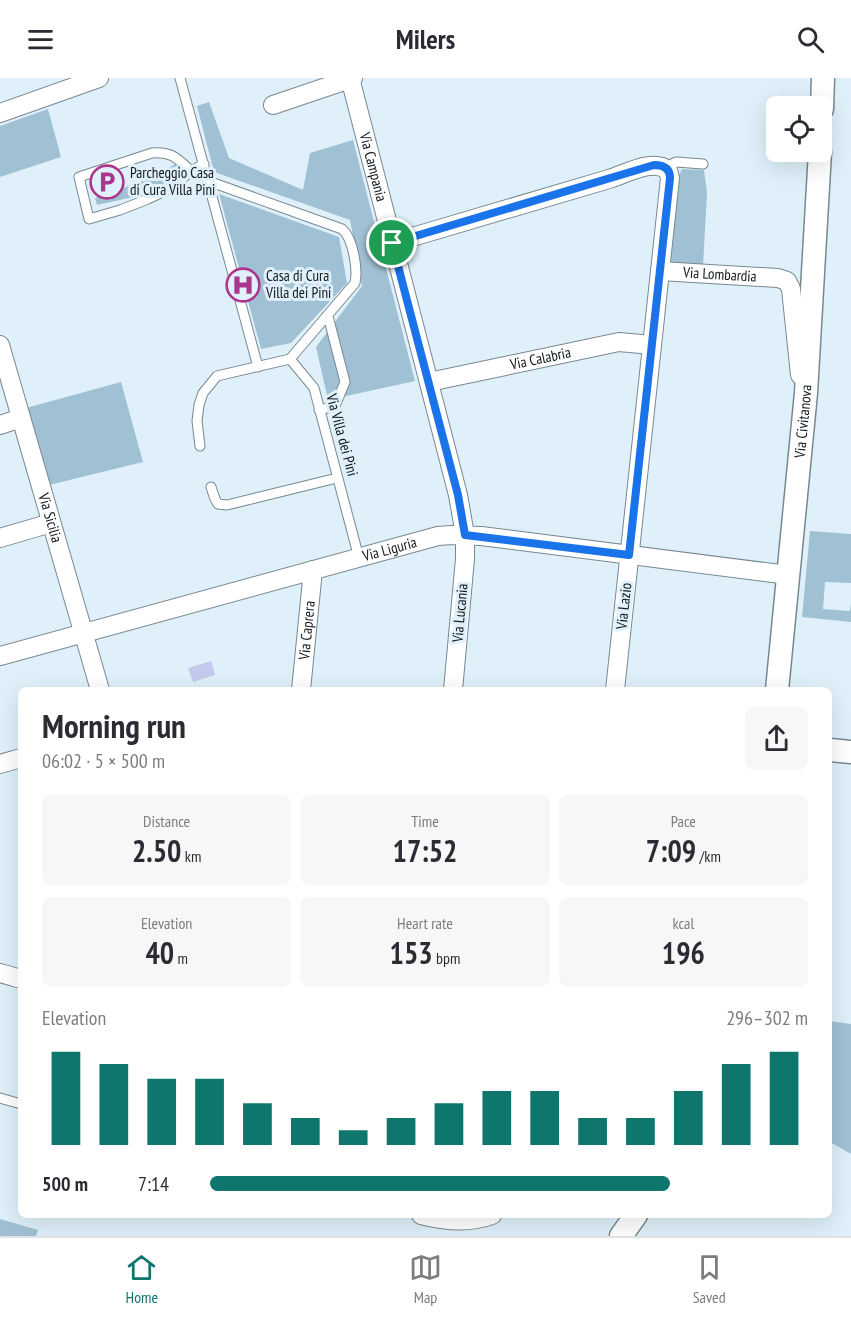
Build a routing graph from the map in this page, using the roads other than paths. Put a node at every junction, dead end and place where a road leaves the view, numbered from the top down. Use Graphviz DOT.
graph roads {
  1 [pos="99,78"];
  2 [pos="180,78"];
  3 [pos="351,78"];
  4 [pos="823,78"];
  5 [pos="822,96"];
  6 [pos="273,105"];
  7 [pos="0,113"];
  8 [pos="819,162"];
  9 [pos="204,164"];
  10 [pos="703,164"];
  11 [pos="666,167"];
  12 [pos="191,171"];
  13 [pos="208,181"];
  14 [pos="392,243"];
  15 [pos="660,271"];
  16 [pos="328,316"];
  17 [pos="802,339"];
  18 [pos="0,345"];
  19 [pos="652,345"];
  20 [pos="290,359"];
  21 [pos="258,367"];
  22 [pos="429,382"];
  23 [pos="319,410"];
  24 [pos="21,418"];
  25 [pos="0,425"];
  26 [pos="200,446"];
  27 [pos="338,478"];
  28 [pos="211,487"];
  29 [pos="51,523"];
  30 [pos="465,535"];
  31 [pos="0,538"];
  32 [pos="629,555"];
  33 [pos="359,558"];
  34 [pos="313,570"];
  35 [pos="788,575"];
  36 [pos="83,633"];
  37 [pos="0,656"];
  38 [pos="99,687"];
  39 [pos="301,687"];
  40 [pos="453,687"];
  41 [pos="615,687"];
  42 [pos="777,687"];
  43 [pos="832,750"];
  44 [pos="851,752"];
  45 [pos="18,759"];
  46 [pos="0,764"];
  47 [pos="0,974"];
  48 [pos="18,978"];
  49 [pos="0,1098"];
  50 [pos="18,1103"];
  51 [pos="435,1218"];
  52 [pos="480,1218"];
  53 [pos="634,1218"];
  54 [pos="621,1236"];
  1 -- 7 [label="street"];
  2 -- 9 [label="lane"];
  3 -- 6 [label="street"];
  3 -- 14 [label="street, Via Campania"];
  4 -- 5 [label="street"];
  8 -- 17 [label="street, Via Civitanova"];
  9 -- 12 [label="lane"];
  9 -- 13 [label="lane"];
  10 -- 11 [label="lane"];
  11 -- 14 [label="street"];
  11 -- 15 [label="street, Via Lombardia"];
  12 -- 12 [label="lane"];
  13 -- 16 [label="lane"];
  13 -- 21 [label="lane"];
  14 -- 22 [label="street, Via Campania"];
  15 -- 17 [label="street, Via Lombardia"];
  15 -- 19 [label="street, Via Lazio"];
  16 -- 20 [label="lane"];
  16 -- 23 [label="lane"];
  17 -- 35 [label="street, Via Civitanova"];
  18 -- 24 [label="street, Via Sicilia"];
  19 -- 22 [label="street, Via Calabria"];
  19 -- 32 [label="street, Via Lazio"];
  20 -- 21 [label="lane"];
  20 -- 23 [label="lane, Via Villa dei Pini"];
  21 -- 26 [label="lane"];
  22 -- 30 [label="street, Via Campania"];
  23 -- 27 [label="lane, Via Villa dei Pini"];
  24 -- 25 [label="street"];
  24 -- 29 [label="street, Via Sicilia"];
  27 -- 28 [label="lane"];
  27 -- 33 [label="lane, Via Villa dei Pini"];
  29 -- 31 [label="street"];
  29 -- 36 [label="street, Via Sicilia"];
  30 -- 32 [label="street, Via Liguria"];
  30 -- 33 [label="street, Via Liguria"];
  30 -- 40 [label="street, Via Lucania"];
  32 -- 35 [label="street, Via Liguria"];
  32 -- 41 [label="street, Via Lazio"];
  33 -- 34 [label="street, Via Liguria"];
  34 -- 36 [label="street, Via Liguria"];
  34 -- 39 [label="street, Via Caprera"];
  35 -- 42 [label="street, Via Civitanova"];
  36 -- 37 [label="street, Via Liguria"];
  36 -- 38 [label="street, Via Sicilia"];
  43 -- 44 [label="street"];
  45 -- 46 [label="street"];
  47 -- 48 [label="street"];
  49 -- 50 [label="lane"];
  51 -- 52 [label="street"];
  53 -- 54 [label="street"];
}
